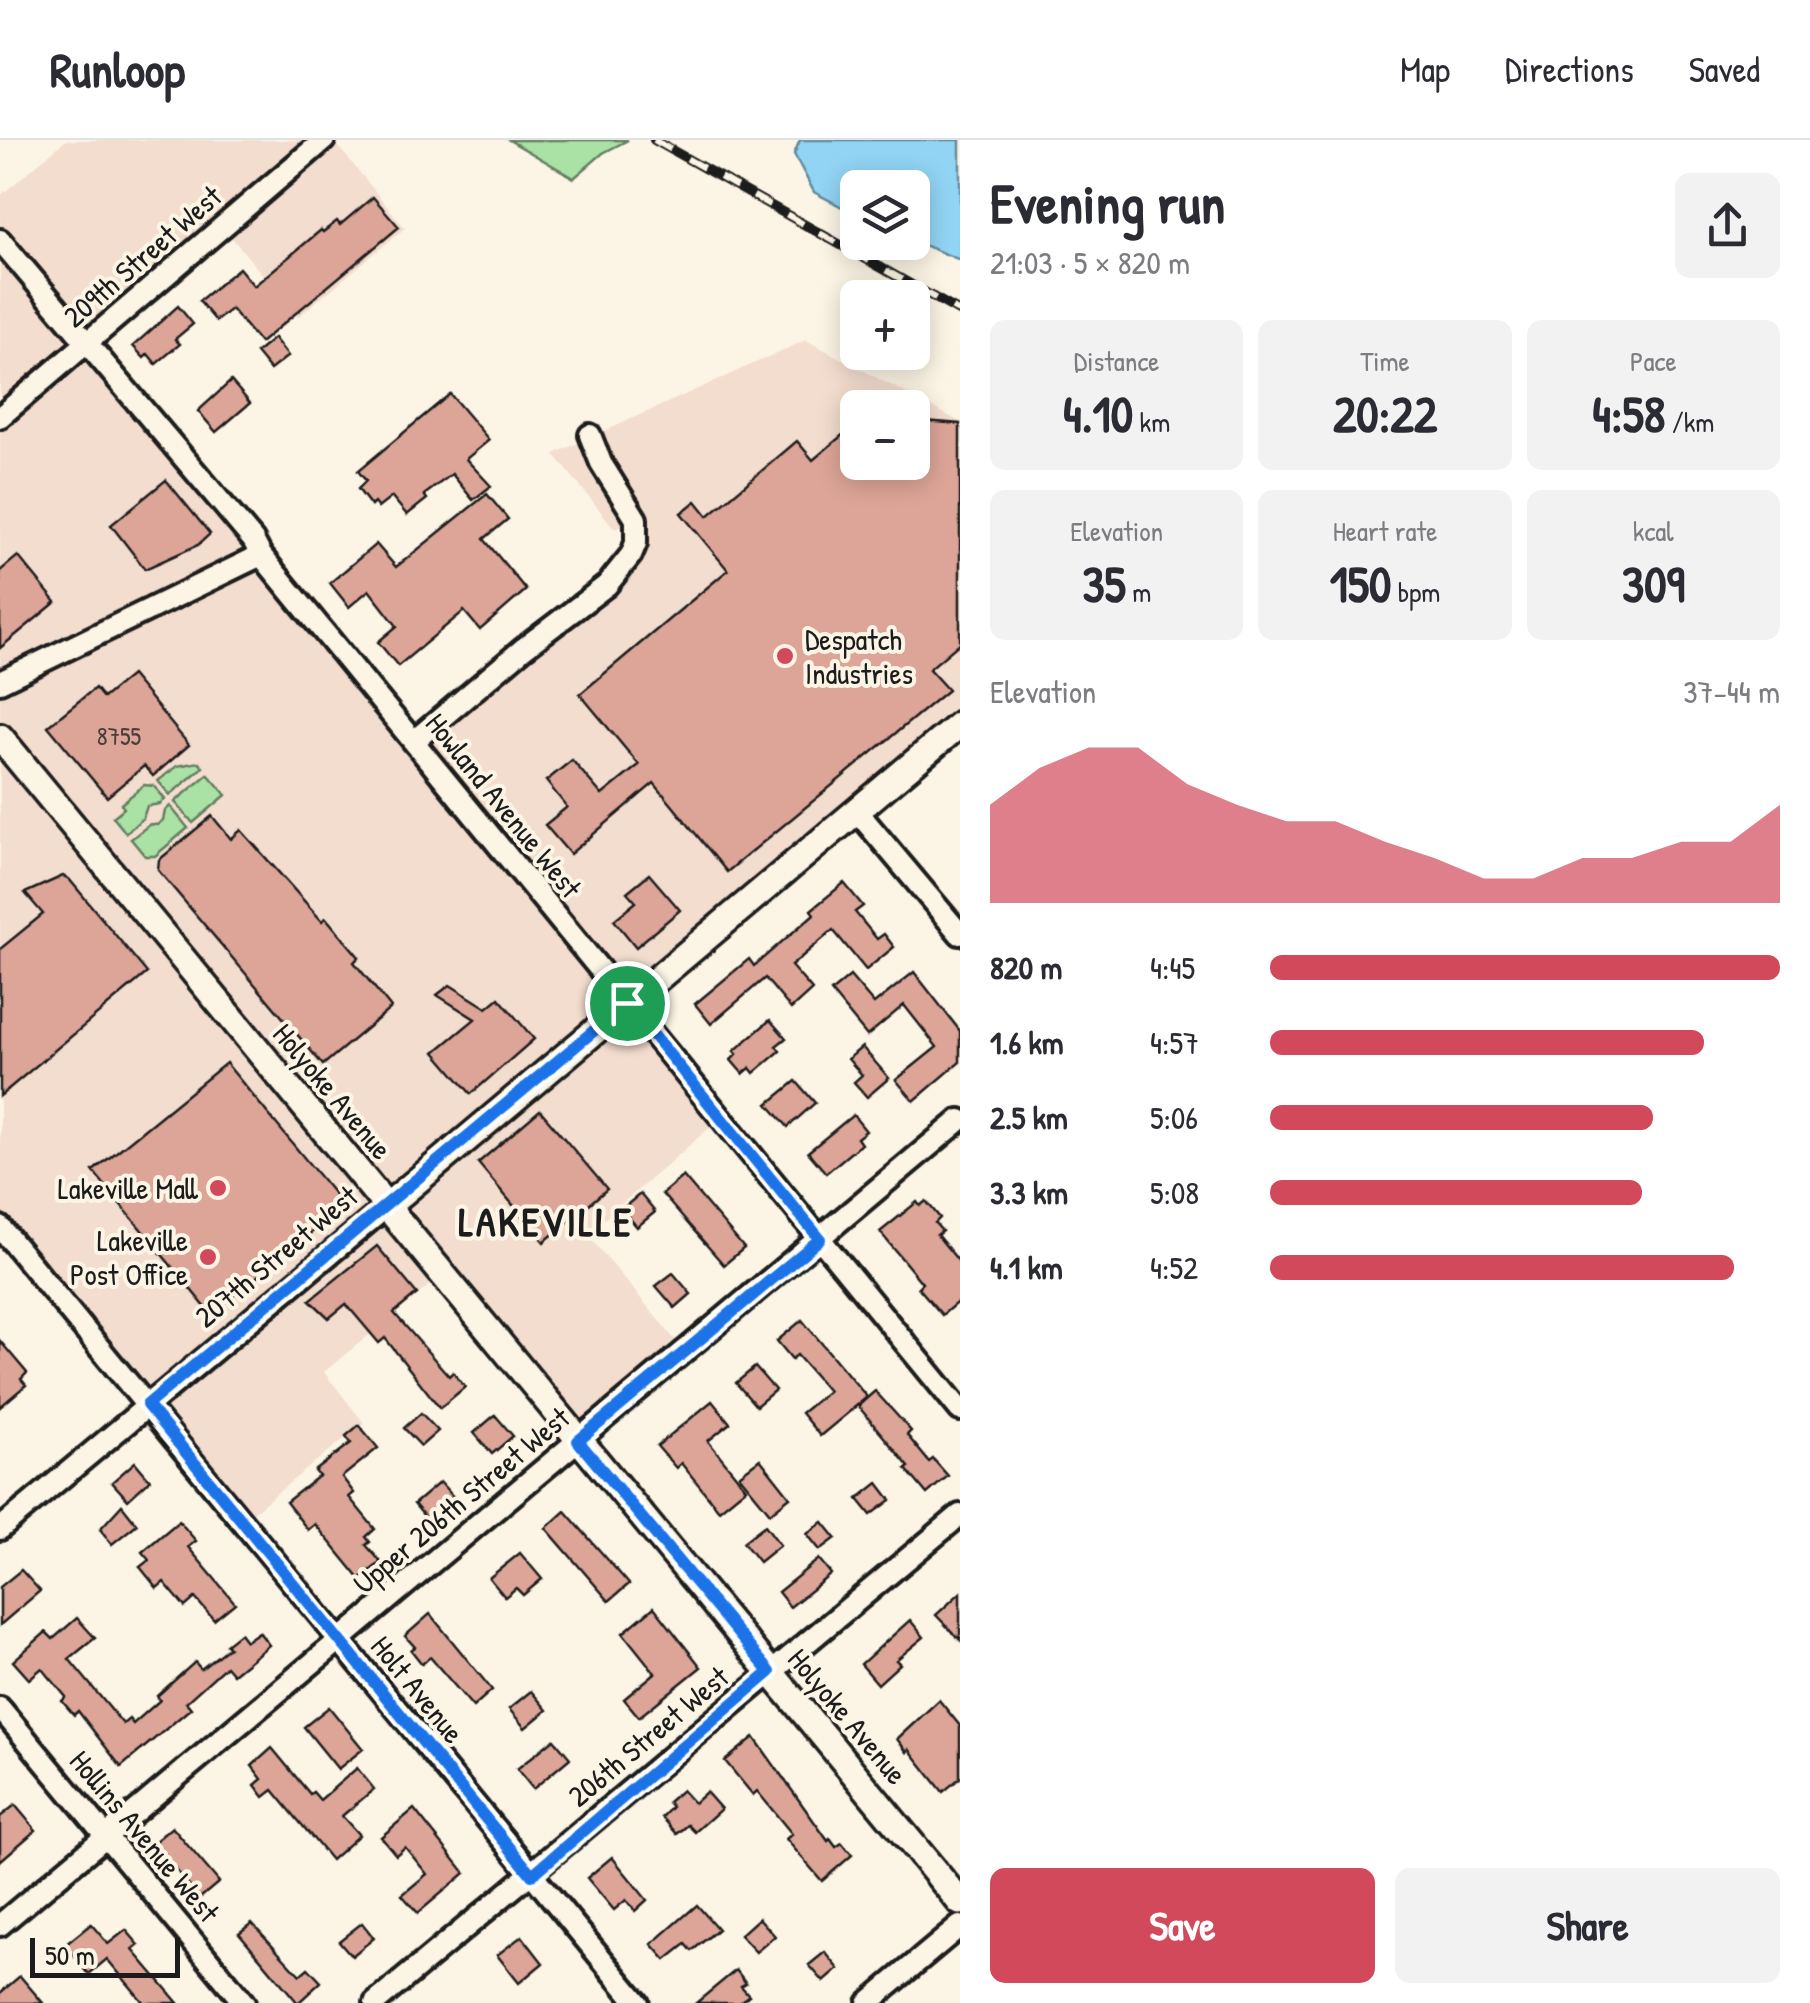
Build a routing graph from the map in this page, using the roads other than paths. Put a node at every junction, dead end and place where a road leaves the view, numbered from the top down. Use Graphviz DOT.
graph roads {
  1 [pos="324,140"];
  2 [pos="0,240"];
  3 [pos="87,343"];
  4 [pos="0,417"];
  5 [pos="590,435"];
  6 [pos="262,555"];
  7 [pos="0,682"];
  8 [pos="960,724"];
  9 [pos="0,737"];
  10 [pos="414,741"];
  11 [pos="856,810"];
  12 [pos="960,934"];
  13 [pos="627,1003"];
  14 [pos="960,1120"];
  15 [pos="386,1207"];
  16 [pos="0,1227"];
  17 [pos="820,1239"];
  18 [pos="147,1405"];
  19 [pos="960,1410"];
  20 [pos="578,1441"];
  21 [pos="960,1515"];
  22 [pos="0,1528"];
  23 [pos="340,1640"];
  24 [pos="770,1672"];
  25 [pos="0,1708"];
  26 [pos="106,1837"];
  27 [pos="532,1875"];
  28 [pos="960,1902"];
  29 [pos="0,1925"];
  30 [pos="960,1926"];
  31 [pos="244,2003"];
  32 [pos="375,2003"];
  33 [pos="638,2003"];
  34 [pos="868,2003"];
  1 -- 3 [label="street, 209th Street West"];
  2 -- 3 [label="street, Howland Avenue West"];
  3 -- 4 [label="street, 209th Street West"];
  3 -- 6 [label="street, Howland Avenue West"];
  5 -- 10 [label="street"];
  6 -- 7 [label="street"];
  6 -- 10 [label="street, Howland Avenue West"];
  8 -- 11 [label="street, 207th Street West"];
  9 -- 15 [label="street, Holyoke Avenue"];
  10 -- 13 [label="street, Howland Avenue West"];
  11 -- 12 [label="street"];
  11 -- 13 [label="street, 207th Street West"];
  13 -- 15 [label="street, 207th Street West"];
  13 -- 17 [label="street, Howland Avenue West"];
  14 -- 17 [label="street, Upper 206th Street West"];
  15 -- 18 [label="street, 207th Street West"];
  15 -- 20 [label="street, Holyoke Avenue"];
  16 -- 18 [label="street, Holt Avenue"];
  17 -- 19 [label="street, Howland Avenue West"];
  17 -- 20 [label="street, Upper 206th Street West"];
  18 -- 22 [label="street, 207th Street West"];
  18 -- 23 [label="street, Holt Avenue"];
  20 -- 23 [label="street, Upper 206th Street West"];
  20 -- 24 [label="street, Holyoke Avenue"];
  21 -- 24 [label="street, 206th Street West"];
  23 -- 26 [label="street, Upper 206th Street West"];
  23 -- 27 [label="street, Holt Avenue"];
  24 -- 27 [label="street, 206th Street West"];
  24 -- 28 [label="street, Holyoke Avenue"];
  25 -- 26 [label="street, Hollins Avenue West"];
  26 -- 29 [label="street, Upper 206th Street West"];
  26 -- 31 [label="street, Hollins Avenue West"];
  27 -- 32 [label="street, 206th Street West"];
  27 -- 33 [label="street, Holt Avenue"];
  30 -- 34 [label="street"];
}
